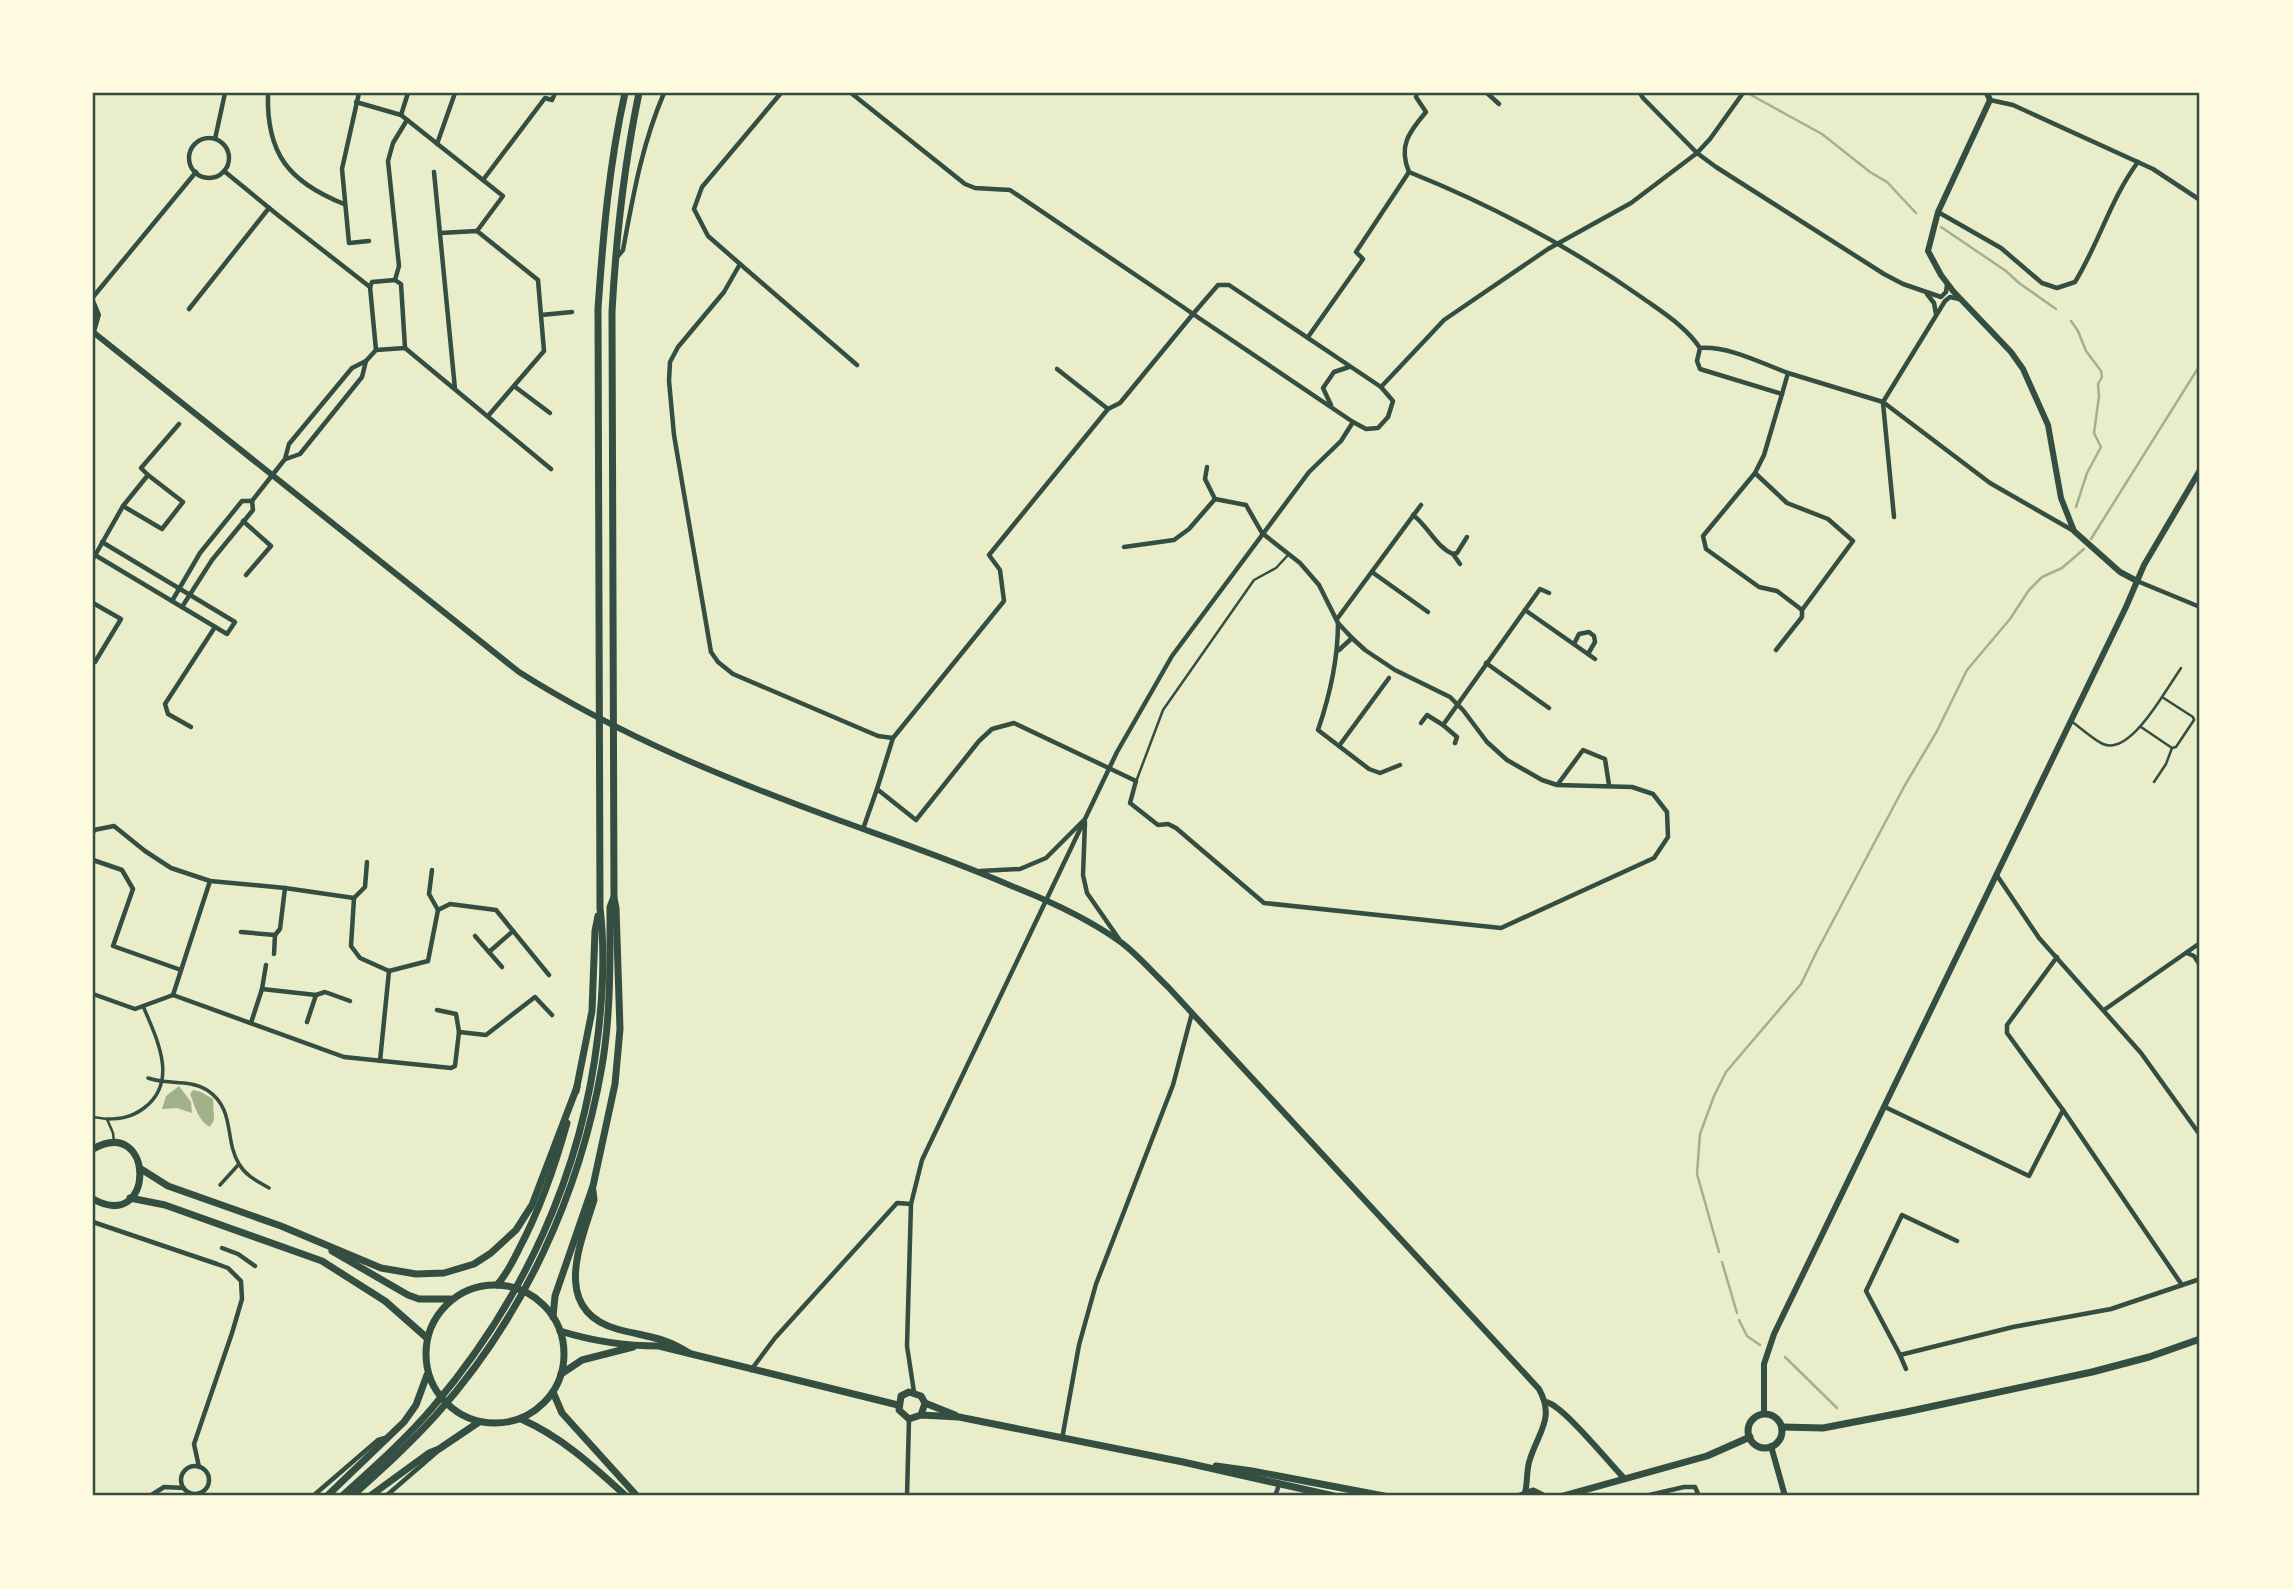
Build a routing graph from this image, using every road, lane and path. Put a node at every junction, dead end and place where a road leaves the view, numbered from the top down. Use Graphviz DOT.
graph roads {
  1 [pos="225,93"];
  2 [pos="268,93"];
  3 [pos="359,93"];
  4 [pos="408,93"];
  5 [pos="455,93"];
  6 [pos="555,93"];
  7 [pos="625,93"];
  8 [pos="639,93"];
  9 [pos="664,93"];
  10 [pos="782,93"];
  11 [pos="851,93"];
  12 [pos="1417,93"];
  13 [pos="1487,93"];
  14 [pos="1640,93"];
  15 [pos="1743,93"];
  16 [pos="1989,96"];
  17 [pos="356,102"];
  18 [pos="1499,104"];
  19 [pos="401,115"];
  20 [pos="407,120"];
  21 [pos="215,139"];
  22 [pos="437,144"];
  23 [pos="1697,153"];
  24 [pos="2138,162"];
  25 [pos="224,170"];
  26 [pos="196,172"];
  27 [pos="434,172"];
  28 [pos="1409,172"];
  29 [pos="483,180"];
  30 [pos="2200,200"];
  31 [pos="345,204"];
  32 [pos="269,208"];
  33 [pos="1938,212"];
  34 [pos="477,231"];
  35 [pos="440,233"];
  36 [pos="369,242"];
  37 [pos="1557,244"];
  38 [pos="615,259"];
  39 [pos="740,264"];
  40 [pos="395,280"];
  41 [pos="1947,284"];
  42 [pos="370,287"];
  43 [pos="1925,292"];
  44 [pos="93,297"];
  45 [pos="1959,299"];
  46 [pos="93,303"];
  47 [pos="189,309"];
  48 [pos="572,312"];
  49 [pos="1193,314"];
  50 [pos="541,315"];
  51 [pos="1936,315"];
  52 [pos="93,332"];
  53 [pos="1308,337"];
  54 [pos="405,348"];
  55 [pos="1700,348"];
  56 [pos="376,350"];
  57 [pos="366,361"];
  58 [pos="857,365"];
  59 [pos="1350,367"];
  60 [pos="1056,369"];
  61 [pos="1788,373"];
  62 [pos="514,386"];
  63 [pos="1381,387"];
  64 [pos="455,389"];
  65 [pos="1782,394"];
  66 [pos="1883,402"];
  67 [pos="1331,405"];
  68 [pos="1108,409"];
  69 [pos="550,413"];
  70 [pos="488,416"];
  71 [pos="1353,422"];
  72 [pos="179,424"];
  73 [pos="285,459"];
  74 [pos="1207,467"];
  75 [pos="551,469"];
  76 [pos="2200,470"];
  77 [pos="1755,473"];
  78 [pos="272,474"];
  79 [pos="148,475"];
  80 [pos="1215,499"];
  81 [pos="252,501"];
  82 [pos="1421,505"];
  83 [pos="123,506"];
  84 [pos="1413,515"];
  85 [pos="1894,517"];
  86 [pos="243,521"];
  87 [pos="2074,531"];
  88 [pos="1262,533"];
  89 [pos="1467,537"];
  90 [pos="102,542"];
  91 [pos="1124,547"];
  92 [pos="1289,554"];
  93 [pos="1453,554"];
  94 [pos="94,557"];
  95 [pos="1460,564"];
  96 [pos="1372,572"];
  97 [pos="247,575"];
  98 [pos="2137,581"];
  99 [pos="179,588"];
  100 [pos="1549,593"];
  101 [pos="189,595"];
  102 [pos="172,601"];
  103 [pos="93,603"];
  104 [pos="2199,605"];
  105 [pos="182,607"];
  106 [pos="1525,610"];
  107 [pos="1802,610"];
  108 [pos="1428,612"];
  109 [pos="1338,621"];
  110 [pos="215,627"];
  111 [pos="1352,638"];
  112 [pos="1574,644"];
  113 [pos="1338,650"];
  114 [pos="1776,650"];
  115 [pos="1588,654"];
  116 [pos="1595,659"];
  117 [pos="95,662"];
  118 [pos="1486,663"];
  119 [pos="2181,668"];
  120 [pos="1389,678"];
  121 [pos="2162,697"];
  122 [pos="1457,704"];
  123 [pos="1549,708"];
  124 [pos="2071,721"];
  125 [pos="1420,723"];
  126 [pos="1443,725"];
  127 [pos="191,727"];
  128 [pos="2141,727"];
  129 [pos="893,738"];
  130 [pos="1455,743"];
  131 [pos="1339,747"];
  132 [pos="2172,748"];
  133 [pos="1400,765"];
  134 [pos="1109,769"];
  135 [pos="1136,781"];
  136 [pos="2154,782"];
  137 [pos="1557,785"];
  138 [pos="1609,785"];
  139 [pos="877,789"];
  140 [pos="1086,818"];
  141 [pos="863,829"];
  142 [pos="93,833"];
  143 [pos="93,860"];
  144 [pos="367,862"];
  145 [pos="432,870"];
  146 [pos="979,872"];
  147 [pos="1996,873"];
  148 [pos="210,881"];
  149 [pos="285,888"];
  150 [pos="614,897"];
  151 [pos="354,898"];
  152 [pos="1047,901"];
  153 [pos="600,908"];
  154 [pos="438,909"];
  155 [pos="513,931"];
  156 [pos="241,932"];
  157 [pos="275,935"];
  158 [pos="475,936"];
  159 [pos="2200,943"];
  160 [pos="1123,944"];
  161 [pos="488,952"];
  162 [pos="2186,953"];
  163 [pos="274,954"];
  164 [pos="2057,957"];
  165 [pos="266,965"];
  166 [pos="2200,965"];
  167 [pos="502,967"];
  168 [pos="181,970"];
  169 [pos="389,971"];
  170 [pos="549,975"];
  171 [pos="262,989"];
  172 [pos="93,994"];
  173 [pos="173,995"];
  174 [pos="316,995"];
  175 [pos="350,1001"];
  176 [pos="143,1006"];
  177 [pos="437,1010"];
  178 [pos="2104,1010"];
  179 [pos="1192,1013"];
  180 [pos="552,1015"];
  181 [pos="307,1022"];
  182 [pos="251,1023"];
  183 [pos="460,1032"];
  184 [pos="380,1061"];
  185 [pos="148,1078"];
  186 [pos="163,1082"];
  187 [pos="577,1087"];
  188 [pos="1885,1107"];
  189 [pos="2063,1110"];
  190 [pos="93,1117"];
  191 [pos="107,1119"];
  192 [pos="2200,1135"];
  193 [pos="114,1143"];
  194 [pos="93,1149"];
  195 [pos="239,1164"];
  196 [pos="141,1169"];
  197 [pos="220,1185"];
  198 [pos="593,1186"];
  199 [pos="269,1188"];
  200 [pos="130,1198"];
  201 [pos="93,1199"];
  202 [pos="911,1204"];
  203 [pos="93,1222"];
  204 [pos="316,1241"];
  205 [pos="1957,1241"];
  206 [pos="222,1248"];
  207 [pos="255,1266"];
  208 [pos="2200,1279"];
  209 [pos="497,1285"];
  210 [pos="2182,1285"];
  211 [pos="452,1299"];
  212 [pos="553,1317"];
  213 [pos="560,1331"];
  214 [pos="427,1338"];
  215 [pos="2200,1339"];
  216 [pos="637,1346"];
  217 [pos="689,1353"];
  218 [pos="1900,1355"];
  219 [pos="1906,1369"];
  220 [pos="751,1370"];
  221 [pos="561,1374"];
  222 [pos="428,1375"];
  223 [pos="553,1392"];
  224 [pos="914,1392"];
  225 [pos="1546,1402"];
  226 [pos="925,1403"];
  227 [pos="898,1405"];
  228 [pos="1764,1414"];
  229 [pos="921,1415"];
  230 [pos="959,1417"];
  231 [pos="521,1419"];
  232 [pos="909,1419"];
  233 [pos="479,1422"];
  234 [pos="1782,1426"];
  235 [pos="389,1437"];
  236 [pos="1750,1437"];
  237 [pos="1062,1439"];
  238 [pos="1771,1446"];
  239 [pos="439,1449"];
  240 [pos="199,1467"];
  241 [pos="1625,1479"];
  242 [pos="1280,1481"];
  243 [pos="1528,1481"];
  244 [pos="184,1488"];
  245 [pos="202,1494"];
  246 [pos="1523,1494"];
  247 [pos="1540,1494"];
  248 [pos="150,1496"];
  249 [pos="313,1496"];
  250 [pos="327,1496"];
  251 [pos="342,1496"];
  252 [pos="352,1496"];
  253 [pos="370,1496"];
  254 [pos="386,1496"];
  255 [pos="626,1496"];
  256 [pos="638,1496"];
  257 [pos="907,1496"];
  258 [pos="1275,1496"];
  259 [pos="1334,1496"];
  260 [pos="1384,1496"];
  261 [pos="1563,1496"];
  262 [pos="1645,1496"];
  263 [pos="1699,1496"];
  264 [pos="1785,1496"];
  1 -- 21 [label="street"];
  2 -- 31 [label="street"];
  3 -- 17 [label="street"];
  4 -- 19 [label="street"];
  5 -- 22 [label="street"];
  6 -- 29 [label="street"];
  7 -- 153 [label="main road"];
  8 -- 38 [label="main road"];
  9 -- 38 [label="street"];
  10 -- 39 [label="street"];
  11 -- 49 [label="street"];
  12 -- 28 [label="street"];
  13 -- 18 [label="street"];
  14 -- 23 [label="street"];
  15 -- 23 [label="street"];
  16 -- 24 [label="street"];
  16 -- 33 [label="street"];
  17 -- 19 [label="street"];
  17 -- 31 [label="street"];
  19 -- 20 [label="street"];
  20 -- 22 [label="street"];
  20 -- 40 [label="street"];
  21 -- 25 [label="street"];
  21 -- 26 [label="street"];
  22 -- 29 [label="street"];
  23 -- 37 [label="street"];
  23 -- 43 [label="street"];
  24 -- 30 [label="street"];
  24 -- 33 [label="street"];
  25 -- 26 [label="street"];
  25 -- 32 [label="street"];
  26 -- 44 [label="street"];
  27 -- 35 [label="street"];
  28 -- 37 [label="street"];
  28 -- 53 [label="street"];
  29 -- 34 [label="street"];
  31 -- 36 [label="street"];
  32 -- 42 [label="street"];
  32 -- 47 [label="street"];
  33 -- 41 [label="street"];
  34 -- 35 [label="street"];
  34 -- 50 [label="street"];
  35 -- 64 [label="street"];
  37 -- 55 [label="street"];
  37 -- 63 [label="street"];
  38 -- 150 [label="main road"];
  39 -- 58 [label="street"];
  39 -- 129 [label="street"];
  40 -- 42 [label="street"];
  40 -- 54 [label="street"];
  41 -- 43 [label="street"];
  41 -- 45 [label="street"];
  42 -- 56 [label="street"];
  43 -- 51 [label="street"];
  45 -- 51 [label="street"];
  45 -- 87 [label="street"];
  46 -- 52 [label="street"];
  48 -- 50 [label="street"];
  49 -- 53 [label="street"];
  49 -- 67 [label="street"];
  49 -- 68 [label="street"];
  50 -- 62 [label="street"];
  51 -- 66 [label="street"];
  52 -- 78 [label="street"];
  53 -- 59 [label="street"];
  54 -- 56 [label="street"];
  54 -- 64 [label="street"];
  55 -- 61 [label="street"];
  55 -- 65 [label="street"];
  56 -- 57 [label="street"];
  57 -- 73 [label="street"];
  57 -- 73 [label="street"];
  59 -- 63 [label="street"];
  59 -- 67 [label="street"];
  60 -- 68 [label="street"];
  61 -- 65 [label="street"];
  61 -- 66 [label="street"];
  62 -- 69 [label="street"];
  62 -- 70 [label="street"];
  63 -- 71 [label="street"];
  64 -- 70 [label="street"];
  65 -- 77 [label="street"];
  66 -- 85 [label="street"];
  66 -- 87 [label="street"];
  67 -- 71 [label="street"];
  68 -- 129 [label="street"];
  70 -- 75 [label="street"];
  71 -- 88 [label="street"];
  72 -- 79 [label="street"];
  73 -- 78 [label="street"];
  74 -- 80 [label="street"];
  76 -- 98 [label="street"];
  77 -- 107 [label="street"];
  77 -- 107 [label="street"];
  78 -- 81 [label="street"];
  78 -- 141 [label="street"];
  79 -- 83 [label="street"];
  79 -- 83 [label="street"];
  80 -- 88 [label="street"];
  80 -- 91 [label="street"];
  81 -- 86 [label="street"];
  81 -- 99 [label="street"];
  82 -- 84 [label="street"];
  83 -- 90 [label="street"];
  84 -- 93 [label="street"];
  84 -- 96 [label="street"];
  86 -- 97 [label="street"];
  86 -- 101 [label="street"];
  87 -- 98 [label="street"];
  88 -- 92 [label="street"];
  88 -- 134 [label="street"];
  89 -- 93 [label="street"];
  90 -- 94 [label="street"];
  90 -- 99 [label="street"];
  92 -- 109 [label="street"];
  92 -- 135 [label="lane"];
  93 -- 95 [label="street"];
  94 -- 102 [label="street"];
  96 -- 108 [label="street"];
  96 -- 109 [label="street"];
  98 -- 104 [label="street"];
  98 -- 124 [label="street"];
  99 -- 101 [label="street"];
  99 -- 102 [label="street"];
  100 -- 106 [label="street"];
  101 -- 105 [label="street"];
  101 -- 110 [label="street"];
  102 -- 105 [label="street"];
  103 -- 117 [label="street"];
  105 -- 110 [label="street"];
  106 -- 112 [label="street"];
  106 -- 118 [label="street"];
  107 -- 114 [label="street"];
  109 -- 111 [label="street"];
  109 -- 113 [label="street"];
  110 -- 127 [label="street"];
  111 -- 113 [label="street"];
  111 -- 122 [label="street"];
  112 -- 115 [label="street"];
  112 -- 115 [label="street"];
  113 -- 131 [label="street"];
  115 -- 116 [label="street"];
  118 -- 122 [label="street"];
  118 -- 123 [label="street"];
  119 -- 121 [label="lane"];
  120 -- 131 [label="street"];
  121 -- 128 [label="lane"];
  121 -- 132 [label="lane"];
  122 -- 126 [label="street"];
  122 -- 137 [label="street"];
  124 -- 128 [label="lane"];
  124 -- 147 [label="street"];
  125 -- 126 [label="street"];
  126 -- 130 [label="street"];
  128 -- 132 [label="lane"];
  129 -- 139 [label="street"];
  131 -- 133 [label="street"];
  132 -- 136 [label="lane"];
  134 -- 135 [label="street"];
  134 -- 139 [label="street"];
  134 -- 140 [label="street"];
  135 -- 138 [label="street"];
  137 -- 138 [label="street"];
  137 -- 138 [label="street"];
  139 -- 141 [label="street"];
  140 -- 146 [label="street"];
  140 -- 152 [label="street"];
  140 -- 160 [label="street"];
  141 -- 146 [label="street"];
  142 -- 148 [label="street"];
  143 -- 168 [label="street"];
  144 -- 151 [label="street"];
  145 -- 154 [label="street"];
  146 -- 152 [label="street"];
  147 -- 164 [label="street"];
  147 -- 188 [label="street"];
  148 -- 149 [label="street"];
  148 -- 168 [label="street"];
  149 -- 151 [label="street"];
  149 -- 157 [label="street"];
  150 -- 198 [label="main road"];
  150 -- 252 [label="main road"];
  151 -- 169 [label="street"];
  152 -- 160 [label="street"];
  152 -- 202 [label="street"];
  153 -- 187 [label="main road"];
  153 -- 251 [label="main road"];
  154 -- 155 [label="street"];
  154 -- 169 [label="street"];
  155 -- 161 [label="street"];
  155 -- 170 [label="street"];
  156 -- 157 [label="street"];
  157 -- 163 [label="street"];
  158 -- 161 [label="street"];
  159 -- 162 [label="street"];
  160 -- 179 [label="street"];
  161 -- 167 [label="street"];
  162 -- 166 [label="street"];
  162 -- 178 [label="street"];
  164 -- 178 [label="street"];
  164 -- 189 [label="street"];
  165 -- 171 [label="street"];
  168 -- 173 [label="street"];
  169 -- 184 [label="street"];
  171 -- 174 [label="street"];
  171 -- 182 [label="street"];
  172 -- 176 [label="street"];
  173 -- 176 [label="street"];
  173 -- 182 [label="street"];
  174 -- 175 [label="street"];
  174 -- 181 [label="street"];
  176 -- 186 [label="street"];
  177 -- 183 [label="street"];
  178 -- 192 [label="street"];
  179 -- 225 [label="street"];
  179 -- 237 [label="street"];
  180 -- 183 [label="street"];
  182 -- 184 [label="street"];
  183 -- 184 [label="street"];
  185 -- 186 [label="street"];
  186 -- 191 [label="street"];
  186 -- 195 [label="street"];
  187 -- 204 [label="main road"];
  187 -- 209 [label="main road"];
  188 -- 189 [label="street"];
  188 -- 228 [label="street"];
  189 -- 210 [label="street"];
  190 -- 191 [label="lane"];
  191 -- 193 [label="lane"];
  193 -- 194 [label="main road"];
  193 -- 196 [label="main road"];
  195 -- 197 [label="street"];
  195 -- 199 [label="street"];
  196 -- 200 [label="main road"];
  196 -- 204 [label="main road"];
  198 -- 212 [label="main road"];
  198 -- 217 [label="main road"];
  200 -- 201 [label="main road"];
  200 -- 214 [label="main road"];
  202 -- 220 [label="street"];
  202 -- 224 [label="street"];
  203 -- 240 [label="street"];
  204 -- 211 [label="main road"];
  205 -- 218 [label="street"];
  206 -- 207 [label="street"];
  208 -- 210 [label="street"];
  209 -- 211 [label="main road"];
  209 -- 212 [label="main road"];
  210 -- 218 [label="street"];
  211 -- 214 [label="main road"];
  212 -- 213 [label="main road"];
  213 -- 216 [label="main road"];
  213 -- 221 [label="main road"];
  214 -- 222 [label="main road"];
  215 -- 234 [label="main road"];
  216 -- 217 [label="main road"];
  216 -- 221 [label="main road"];
  217 -- 220 [label="main road"];
  218 -- 219 [label="street"];
  220 -- 227 [label="main road"];
  221 -- 223 [label="main road"];
  222 -- 233 [label="main road"];
  222 -- 235 [label="main road"];
  223 -- 231 [label="main road"];
  223 -- 256 [label="main road"];
  224 -- 226 [label="main road"];
  224 -- 227 [label="main road"];
  225 -- 241 [label="street"];
  225 -- 243 [label="street"];
  226 -- 229 [label="main road"];
  226 -- 230 [label="main road"];
  227 -- 232 [label="main road"];
  228 -- 234 [label="main road"];
  228 -- 236 [label="main road"];
  229 -- 230 [label="main road"];
  229 -- 232 [label="main road"];
  230 -- 237 [label="main road"];
  231 -- 233 [label="main road"];
  231 -- 255 [label="main road"];
  232 -- 257 [label="street"];
  233 -- 239 [label="main road"];
  234 -- 238 [label="main road"];
  235 -- 249 [label="street"];
  235 -- 250 [label="main road"];
  236 -- 238 [label="main road"];
  236 -- 241 [label="main road"];
  237 -- 242 [label="main road"];
  238 -- 264 [label="street"];
  239 -- 253 [label="main road"];
  239 -- 254 [label="street"];
  240 -- 244 [label="street"];
  240 -- 245 [label="street"];
  241 -- 261 [label="main road"];
  242 -- 258 [label="street"];
  242 -- 259 [label="main road"];
  242 -- 260 [label="main road"];
  243 -- 246 [label="street"];
  243 -- 247 [label="street"];
  244 -- 245 [label="street"];
  244 -- 248 [label="street"];
  246 -- 247 [label="main road"];
  262 -- 263 [label="street"];
}
